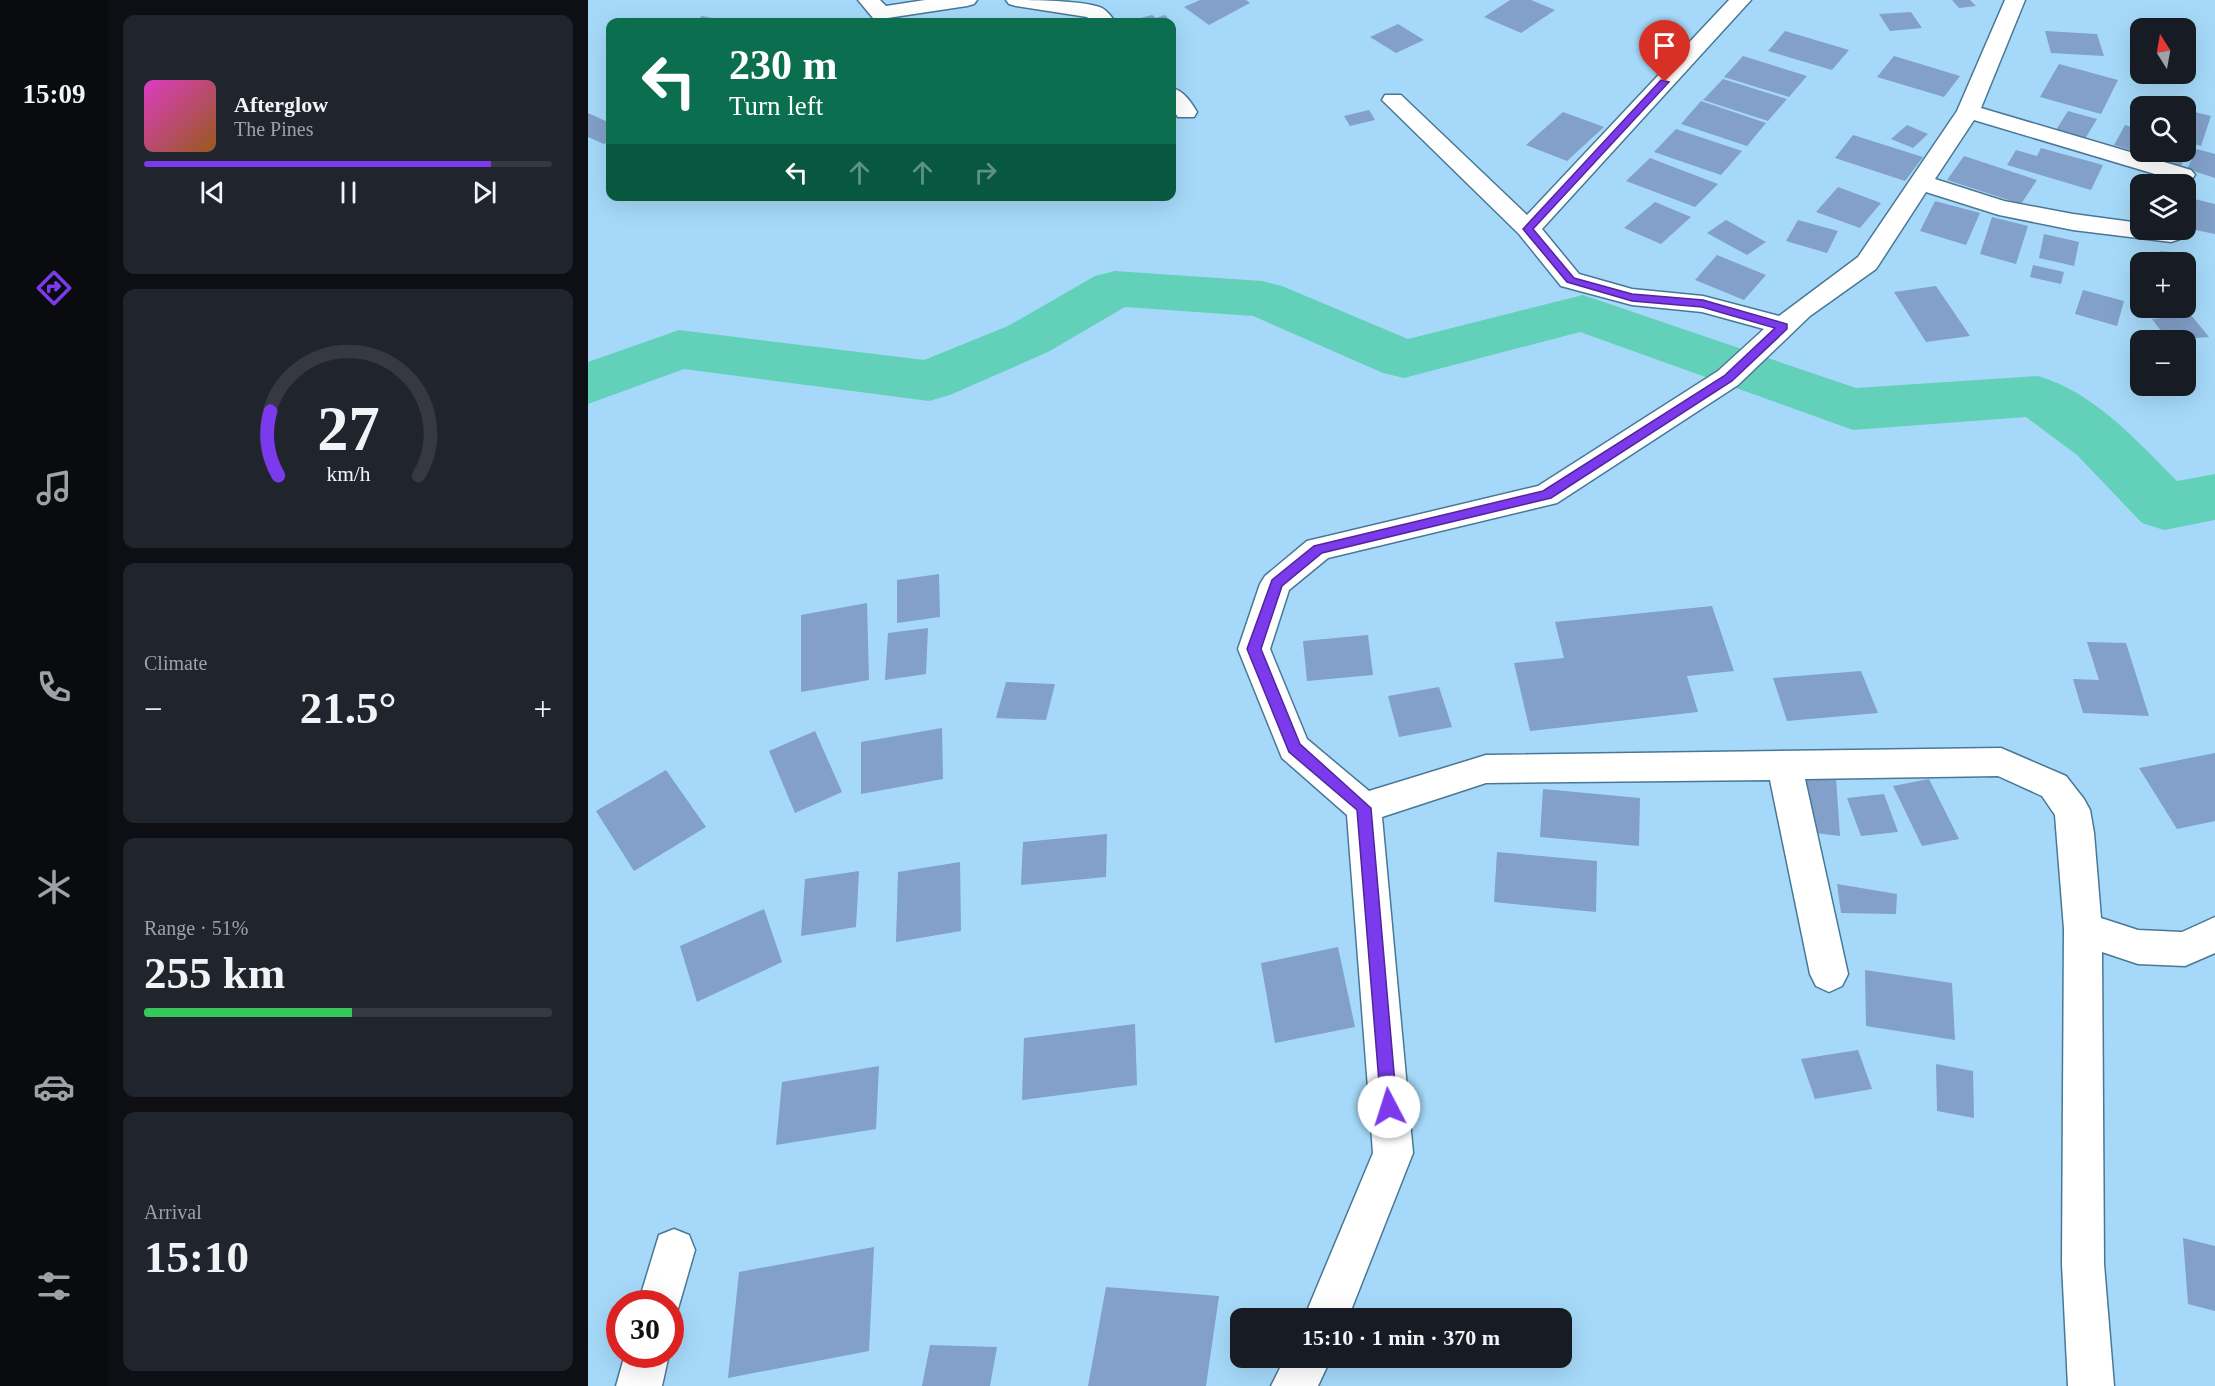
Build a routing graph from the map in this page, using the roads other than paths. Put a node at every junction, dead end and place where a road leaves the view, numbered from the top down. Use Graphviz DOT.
graph roads {
  1 [pos="868,0"];
  2 [pos="967,0"];
  3 [pos="1016,0"];
  4 [pos="1741,0"];
  5 [pos="2015,0"];
  6 [pos="1100,18"];
  7 [pos="1393,100"];
  8 [pos="1968,111"];
  9 [pos="2180,174"];
  10 [pos="1921,183"];
  11 [pos="1528,229"];
  12 [pos="2130,229"];
  13 [pos="1783,326"];
  14 [pos="1785,766"];
  15 [pos="1364,808"];
  16 [pos="2083,929"];
  17 [pos="2215,934"];
  18 [pos="1829,974"];
  19 [pos="674,1250"];
  20 [pos="664,1290"];
  21 [pos="1330,1308"];
  22 [pos="644,1368"];
  23 [pos="1304,1368"];
  24 [pos="639,1386"];
  25 [pos="1294,1386"];
  26 [pos="2091,1386"];
  1 -- 2 [label="street"];
  3 -- 6 [label="street"];
  4 -- 11 [label="street"];
  5 -- 8 [label="street"];
  7 -- 11 [label="street"];
  8 -- 9 [label="street"];
  8 -- 10 [label="street"];
  10 -- 12 [label="street"];
  10 -- 13 [label="street"];
  11 -- 13 [label="street"];
  13 -- 15 [label="street"];
  14 -- 15 [label="street"];
  14 -- 16 [label="street"];
  14 -- 18 [label="street"];
  15 -- 21 [label="street"];
  16 -- 17 [label="street"];
  16 -- 26 [label="street"];
  19 -- 20 [label="street"];
  22 -- 24 [label="street"];
  23 -- 25 [label="street"];
}
